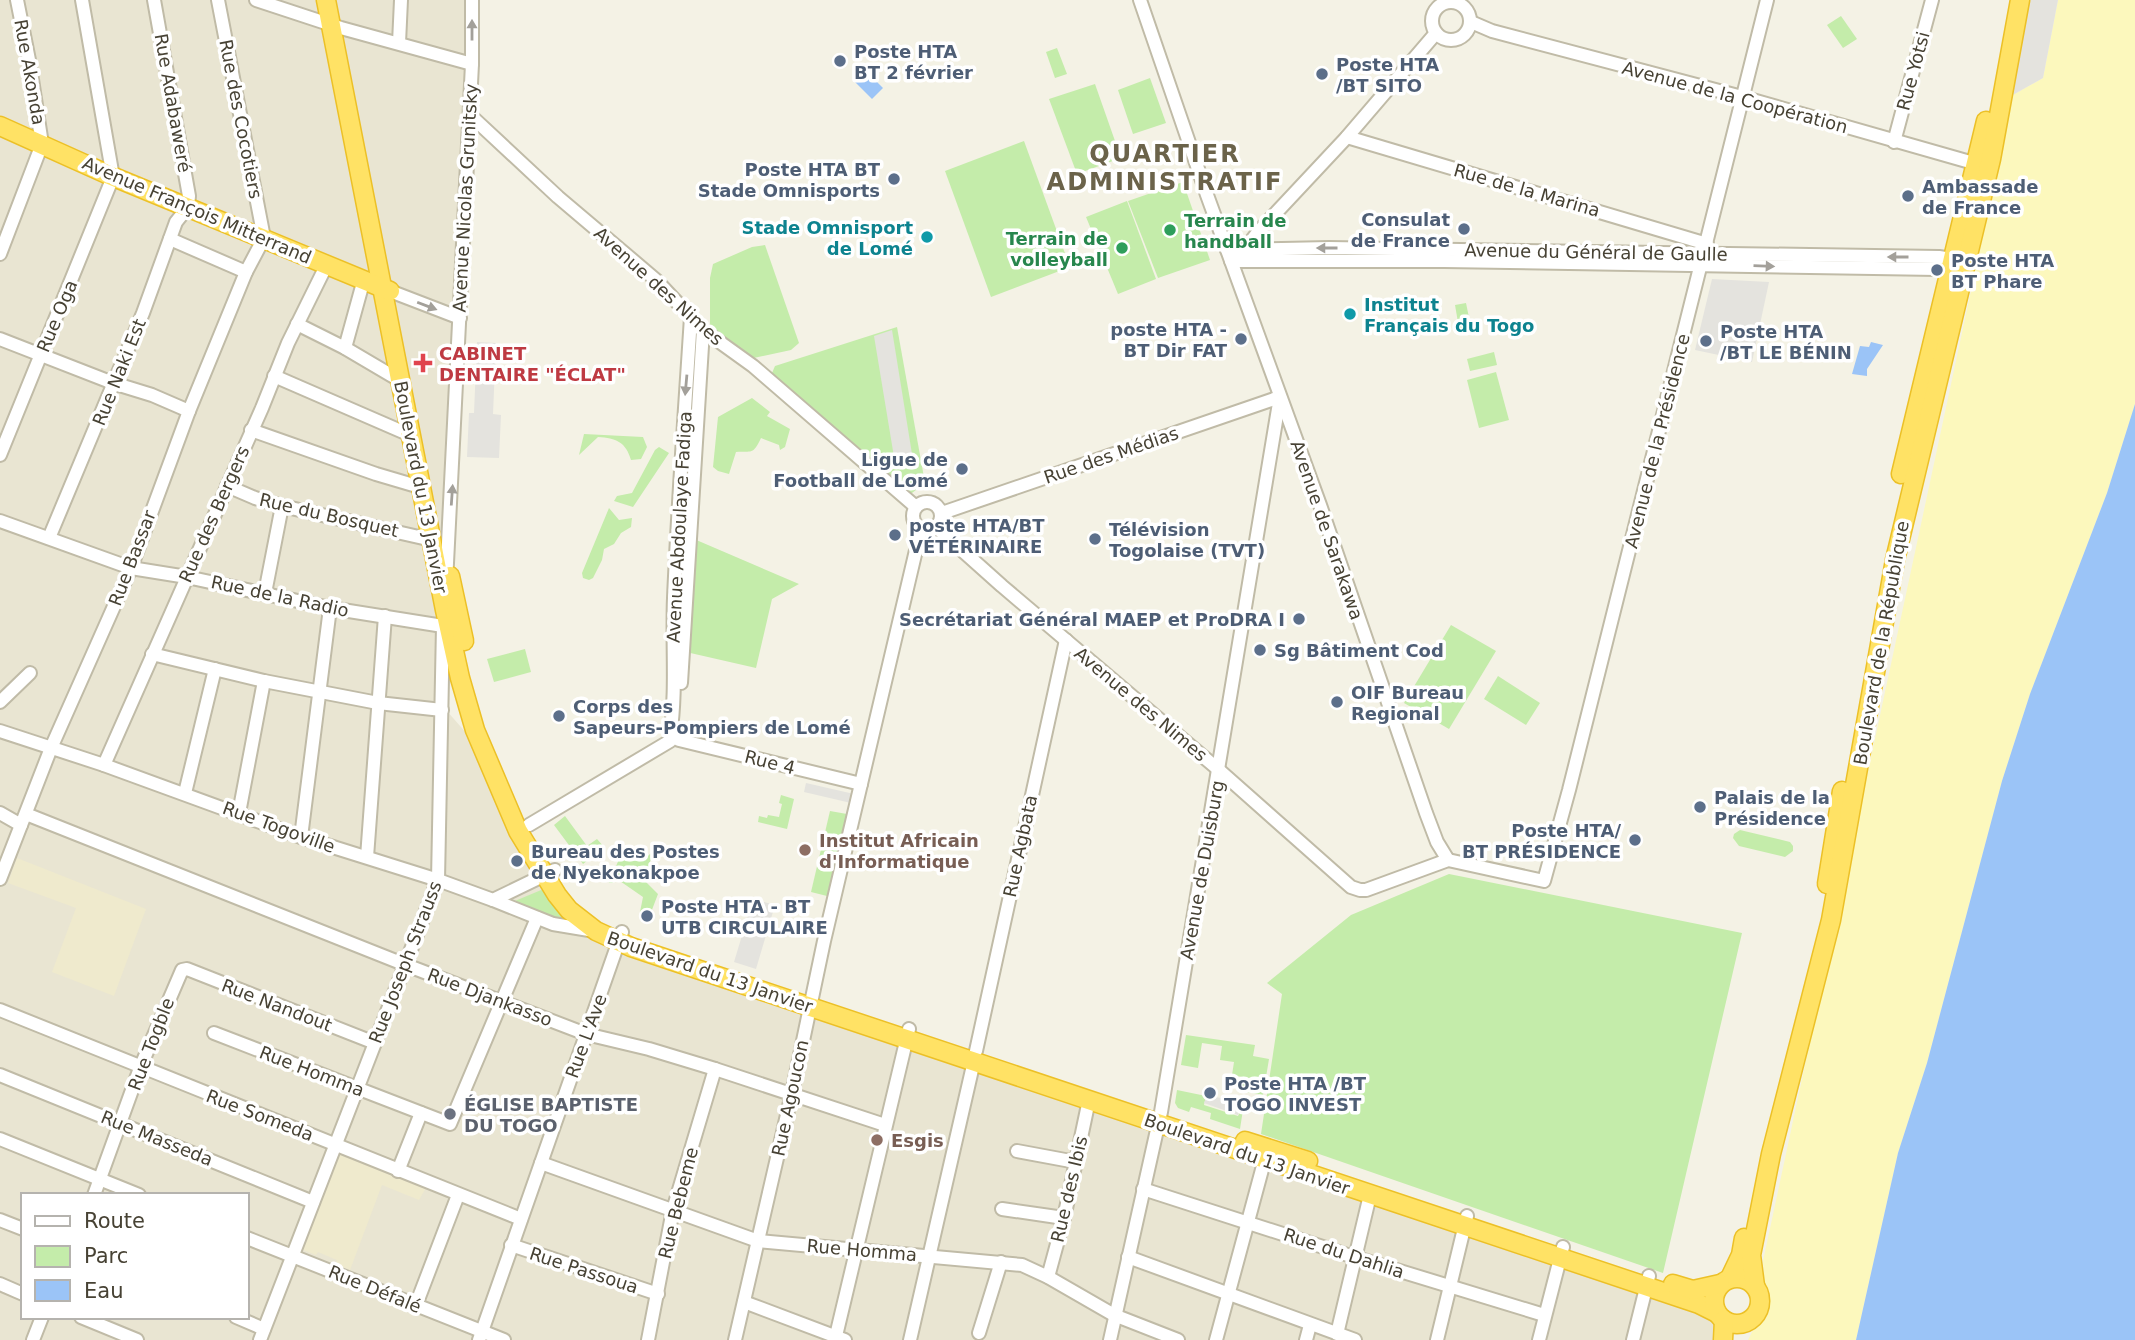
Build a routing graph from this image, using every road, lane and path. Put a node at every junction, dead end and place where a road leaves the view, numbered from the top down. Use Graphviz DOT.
graph roads {
  1 [pos="17,0"];
  2 [pos="82,0"];
  3 [pos="154,0"];
  4 [pos="218,0"];
  5 [pos="256,0"];
  6 [pos="326,0"];
  7 [pos="335,0"];
  8 [pos="401,0"];
  9 [pos="472,0"];
  10 [pos="1140,0"];
  11 [pos="1767,0"];
  12 [pos="1932,0"];
  13 [pos="2008,0"];
  14 [pos="2020,0"];
  15 [pos="1445,3"];
  16 [pos="336,26"];
  17 [pos="1469,26"];
  18 [pos="1438,35"];
  19 [pos="400,43"];
  20 [pos="472,64"];
  21 [pos="1742,97"];
  22 [pos="470,115"];
  23 [pos="0,126"];
  24 [pos="1347,137"];
  25 [pos="1894,142"];
  26 [pos="41,144"];
  27 [pos="1977,164"];
  28 [pos="113,177"];
  29 [pos="188,206"];
  30 [pos="264,238"];
  31 [pos="170,239"];
  32 [pos="0,254"];
  33 [pos="1249,254"];
  34 [pos="1704,254"];
  35 [pos="1229,256"];
  36 [pos="327,264"];
  37 [pos="1958,266"];
  38 [pos="246,272"];
  39 [pos="364,279"];
  40 [pos="389,291"];
  41 [pos="691,317"];
  42 [pos="460,318"];
  43 [pos="297,324"];
  44 [pos="703,330"];
  45 [pos="0,339"];
  46 [pos="345,348"];
  47 [pos="696,353"];
  48 [pos="41,354"];
  49 [pos="274,376"];
  50 [pos="401,381"];
  51 [pos="113,383"];
  52 [pos="1280,397"];
  53 [pos="189,411"];
  54 [pos="251,430"];
  55 [pos="410,435"];
  56 [pos="0,455"];
  57 [pos="227,486"];
  58 [pos="421,487"];
  59 [pos="282,506"];
  60 [pos="916,507"];
  61 [pos="942,513"];
  62 [pos="0,521"];
  63 [pos="936,527"];
  64 [pos="920,529"];
  65 [pos="50,538"];
  66 [pos="432,540"];
  67 [pos="448,563"];
  68 [pos="131,568"];
  69 [pos="187,576"];
  70 [pos="265,593"];
  71 [pos="330,608"];
  72 [pos="385,616"];
  73 [pos="444,618"];
  74 [pos="1066,640"];
  75 [pos="152,654"];
  76 [pos="215,669"];
  77 [pos="30,673"];
  78 [pos="264,681"];
  79 [pos="319,692"];
  80 [pos="0,702"];
  81 [pos="378,704"];
  82 [pos="442,709"];
  83 [pos="0,731"];
  84 [pos="675,738"];
  85 [pos="51,748"];
  86 [pos="104,765"];
  87 [pos="1219,770"];
  88 [pos="862,784"];
  89 [pos="185,793"];
  90 [pos="0,813"];
  91 [pos="239,813"];
  92 [pos="24,820"];
  93 [pos="528,825"];
  94 [pos="301,837"];
  95 [pos="367,858"];
  96 [pos="1448,860"];
  97 [pos="549,872"];
  98 [pos="0,879"];
  99 [pos="438,880"];
  100 [pos="493,900"];
  101 [pos="537,918"];
  102 [pos="596,931"];
  103 [pos="621,937"];
  104 [pos="405,965"];
  105 [pos="180,972"];
  106 [pos="503,1002"];
  107 [pos="811,1002"];
  108 [pos="0,1010"];
  109 [pos="214,1033"];
  110 [pos="586,1034"];
  111 [pos="907,1034"];
  112 [pos="375,1043"];
  113 [pos="975,1056"];
  114 [pos="140,1068"];
  115 [pos="715,1069"];
  116 [pos="0,1075"];
  117 [pos="358,1088"];
  118 [pos="792,1093"];
  119 [pos="1089,1100"];
  120 [pos="421,1113"];
  121 [pos="1160,1118"];
  122 [pos="121,1124"];
  123 [pos="885,1125"];
  124 [pos="0,1139"];
  125 [pos="336,1144"];
  126 [pos="1017,1152"];
  127 [pos="1266,1153"];
  128 [pos="1076,1162"];
  129 [pos="541,1163"];
  130 [pos="398,1171"];
  131 [pos="100,1179"];
  132 [pos="1143,1189"];
  133 [pos="95,1193"];
  134 [pos="134,1193"];
  135 [pos="458,1195"];
  136 [pos="1370,1195"];
  137 [pos="313,1202"];
  138 [pos="1002,1209"];
  139 [pos="673,1210"];
  140 [pos="1064,1217"];
  141 [pos="521,1219"];
  142 [pos="0,1220"];
  143 [pos="1466,1221"];
  144 [pos="1248,1222"];
  145 [pos="21,1228"];
  146 [pos="248,1238"];
  147 [pos="758,1241"];
  148 [pos="511,1245"];
  149 [pos="857,1251"];
  150 [pos="1561,1252"];
  151 [pos="292,1256"];
  152 [pos="931,1256"];
  153 [pos="1128,1257"];
  154 [pos="1354,1257"];
  155 [pos="1000,1262"];
  156 [pos="1048,1277"];
  157 [pos="1647,1281"];
  158 [pos="1725,1281"];
  159 [pos="0,1284"];
  160 [pos="1451,1286"];
  161 [pos="1755,1286"];
  162 [pos="21,1293"];
  163 [pos="1230,1293"];
  164 [pos="657,1294"];
  165 [pos="744,1302"];
  166 [pos="416,1305"];
  167 [pos="1115,1315"];
  168 [pos="1544,1315"];
  169 [pos="1721,1317"];
  170 [pos="41,1319"];
  171 [pos="86,1319"];
  172 [pos="239,1319"];
  173 [pos="1745,1322"];
  174 [pos="1310,1325"];
  175 [pos="979,1333"];
  176 [pos="1337,1334"];
  177 [pos="480,1335"];
  178 [pos="264,1336"];
  179 [pos="839,1339"];
  180 [pos="33,1340"];
  181 [pos="137,1340"];
  182 [pos="504,1340"];
  183 [pos="648,1340"];
  184 [pos="735,1340"];
  185 [pos="910,1340"];
  186 [pos="1110,1340"];
  187 [pos="1178,1340"];
  188 [pos="1216,1340"];
  189 [pos="1306,1340"];
  190 [pos="1355,1340"];
  191 [pos="1437,1340"];
  192 [pos="1539,1340"];
  193 [pos="1633,1340"];
  194 [pos="1723,1340"];
  195 [pos="1736,1340"];
  1 -- 26 [label="street, Rue Akonda"];
  2 -- 28 [label="street"];
  3 -- 29 [label="street, Rue Adabaweré"];
  4 -- 30 [label="street, Rue des Cocotiers"];
  5 -- 16 [label="street"];
  6 -- 16 [label="highway, Boulevard du 13 Janvier"];
  7 -- 16 [label="highway, Boulevard du 13 Janvier"];
  8 -- 19 [label="street"];
  20 -- 9 [label="street, Avenue Nicolas Grunitsky, one-way"];
  10 -- 35 [label="street, Avenue de Sarakawa"];
  11 -- 21 [label="street, Avenue de la Présidence"];
  12 -- 25 [label="street, Rue Yotsi"];
  13 -- 27 [label="highway, Boulevard de la République"];
  14 -- 37 [label="highway, Boulevard de la République"];
  15 -- 17 [label="street"];
  15 -- 18 [label="street"];
  16 -- 19 [label="street"];
  16 -- 40 [label="highway, Boulevard du 13 Janvier"];
  17 -- 18 [label="street"];
  17 -- 21 [label="street, Avenue de la Coopération"];
  18 -- 24 [label="street"];
  19 -- 20 [label="street"];
  20 -- 22 [label="street, Avenue Nicolas Grunitsky"];
  21 -- 25 [label="street, Avenue de la Coopération"];
  21 -- 34 [label="street, Avenue de la Présidence"];
  22 -- 41 [label="street, Avenue des Nimes"];
  22 -- 42 [label="street, Avenue Nicolas Grunitsky"];
  23 -- 26 [label="highway, Avenue François Mitterrand"];
  24 -- 33 [label="street"];
  24 -- 34 [label="street, Rue de la Marina"];
  25 -- 27 [label="street, Avenue de la Coopération"];
  26 -- 28 [label="highway, Avenue François Mitterrand"];
  26 -- 32 [label="street"];
  27 -- 37 [label="highway, Boulevard de la République"];
  28 -- 29 [label="highway, Avenue François Mitterrand"];
  28 -- 48 [label="street, Rue Oga"];
  29 -- 30 [label="highway, Avenue François Mitterrand"];
  29 -- 31 [label="street, Rue Naki Est"];
  30 -- 36 [label="highway, Avenue François Mitterrand"];
  30 -- 38 [label="street, Rue Bassar"];
  31 -- 38 [label="street"];
  31 -- 51 [label="street, Rue Naki Est"];
  33 -- 34 [label="street, Avenue du Général de Gaulle"];
  33 -- 35 [label="street, Avenue du Général de Gaulle"];
  34 -- 37 [label="street, Avenue du Général de Gaulle"];
  34 -- 96 [label="street, Avenue de la Présidence"];
  35 -- 52 [label="street, Avenue de Sarakawa"];
  36 -- 39 [label="highway, Avenue François Mitterrand"];
  36 -- 43 [label="street, Rue des Bergers"];
  37 -- 158 [label="highway, Boulevard de la République"];
  37 -- 161 [label="highway, Boulevard de la République"];
  38 -- 53 [label="street, Rue Bassar"];
  39 -- 40 [label="highway, Avenue François Mitterrand"];
  39 -- 46 [label="street"];
  40 -- 42 [label="street, one-way"];
  40 -- 50 [label="highway, Boulevard du 13 Janvier"];
  40 -- 67 [label="highway, Boulevard du 13 Janvier"];
  41 -- 44 [label="street, Avenue des Nimes"];
  41 -- 47 [label="street, Avenue Abdoulaye Fadiga"];
  67 -- 42 [label="street, Avenue Nicolas Grunitsky, one-way"];
  43 -- 46 [label="street"];
  43 -- 49 [label="street, Rue des Bergers"];
  44 -- 47 [label="street, Avenue Abdoulaye Fadiga"];
  44 -- 60 [label="street, Avenue des Nimes"];
  45 -- 48 [label="street"];
  46 -- 50 [label="street"];
  47 -- 84 [label="street, Avenue Abdoulaye Fadiga"];
  48 -- 51 [label="street"];
  48 -- 56 [label="street, Rue Oga"];
  49 -- 54 [label="street, Rue des Bergers"];
  49 -- 55 [label="street"];
  50 -- 55 [label="highway, Boulevard du 13 Janvier"];
  51 -- 53 [label="street"];
  51 -- 65 [label="street, Rue Naki Est"];
  52 -- 61 [label="street, Rue des Médias"];
  52 -- 87 [label="street, Avenue de Duisburg"];
  52 -- 96 [label="street, Avenue de Sarakawa"];
  53 -- 68 [label="street, Rue Bassar"];
  54 -- 57 [label="street, Rue des Bergers"];
  54 -- 58 [label="street"];
  55 -- 58 [label="highway, Boulevard du 13 Janvier"];
  57 -- 59 [label="street, Rue du Bosquet"];
  57 -- 69 [label="street, Rue des Bergers"];
  58 -- 66 [label="highway, Boulevard du 13 Janvier"];
  59 -- 66 [label="street, Rue du Bosquet"];
  59 -- 70 [label="street"];
  60 -- 61 [label="street"];
  60 -- 64 [label="street"];
  61 -- 63 [label="street"];
  62 -- 65 [label="street, Rue de la Radio"];
  63 -- 64 [label="street"];
  63 -- 74 [label="street, Avenue des Nimes"];
  64 -- 88 [label="street, Rue Agoucon"];
  65 -- 68 [label="street, Rue de la Radio"];
  66 -- 73 [label="highway, Boulevard du 13 Janvier"];
  67 -- 73 [label="street, Rue Joseph Strauss"];
  67 -- 93 [label="highway, Boulevard du 13 Janvier"];
  68 -- 69 [label="street, Rue de la Radio"];
  68 -- 85 [label="street, Rue Bassar"];
  69 -- 70 [label="street, Rue de la Radio"];
  69 -- 75 [label="street, Rue des Bergers"];
  70 -- 71 [label="street, Rue de la Radio"];
  71 -- 72 [label="street, Rue de la Radio"];
  71 -- 79 [label="street"];
  72 -- 73 [label="street, Rue de la Radio"];
  72 -- 81 [label="street"];
  73 -- 82 [label="street, Rue Joseph Strauss"];
  73 -- 97 [label="highway, Boulevard du 13 Janvier"];
  74 -- 87 [label="street, Avenue des Nimes"];
  74 -- 113 [label="street, Rue Agbata"];
  75 -- 76 [label="street"];
  75 -- 86 [label="street, Rue des Bergers"];
  76 -- 78 [label="street"];
  76 -- 89 [label="street"];
  77 -- 80 [label="street"];
  78 -- 79 [label="street"];
  78 -- 91 [label="street"];
  79 -- 81 [label="street"];
  79 -- 94 [label="street"];
  81 -- 82 [label="street"];
  81 -- 95 [label="street"];
  82 -- 99 [label="street, Rue Joseph Strauss"];
  83 -- 85 [label="street, Rue Togoville"];
  84 -- 88 [label="street, Rue 4"];
  84 -- 93 [label="street"];
  85 -- 86 [label="street, Rue Togoville"];
  85 -- 92 [label="street, Rue Bassar"];
  86 -- 89 [label="street, Rue Togoville"];
  87 -- 96 [label="street, Avenue des Nimes"];
  87 -- 121 [label="street, Avenue de Duisburg"];
  88 -- 107 [label="street, Rue Agoucon"];
  89 -- 91 [label="street, Rue Togoville"];
  90 -- 92 [label="street, Rue Djankasso"];
  91 -- 94 [label="street, Rue Togoville"];
  92 -- 98 [label="street, Rue Bassar"];
  92 -- 104 [label="street, Rue Djankasso"];
  93 -- 97 [label="highway, Boulevard du 13 Janvier"];
  94 -- 95 [label="street, Rue Togoville"];
  95 -- 99 [label="street, Rue Togoville"];
  97 -- 100 [label="street"];
  97 -- 102 [label="highway, Boulevard du 13 Janvier"];
  97 -- 103 [label="highway, Boulevard du 13 Janvier"];
  99 -- 100 [label="street, Rue Togoville"];
  99 -- 104 [label="street, Rue Joseph Strauss"];
  100 -- 101 [label="street, Rue Togoville"];
  101 -- 102 [label="street, Rue Togoville"];
  101 -- 106 [label="street"];
  102 -- 103 [label="highway, Boulevard du 13 Janvier"];
  103 -- 107 [label="highway, Boulevard du 13 Janvier"];
  103 -- 110 [label="street, Rue L'Ave"];
  104 -- 106 [label="street, Rue Djankasso"];
  104 -- 112 [label="street, Rue Joseph Strauss"];
  105 -- 112 [label="street, Rue Nandout"];
  105 -- 114 [label="street, Rue Togble"];
  106 -- 110 [label="street, Rue Djankasso"];
  106 -- 120 [label="street, Rue Homma"];
  107 -- 111 [label="highway, Boulevard du 13 Janvier"];
  107 -- 118 [label="street, Rue Agoucon"];
  108 -- 114 [label="street, Rue Someda"];
  109 -- 117 [label="street, Rue Homma"];
  110 -- 115 [label="street, Rue Djankasso"];
  110 -- 129 [label="street, Rue L'Ave"];
  111 -- 113 [label="highway, Boulevard du 13 Janvier"];
  111 -- 123 [label="street"];
  112 -- 117 [label="street, Rue Joseph Strauss"];
  113 -- 119 [label="highway, Boulevard du 13 Janvier"];
  113 -- 121 [label="highway, Boulevard du 13 Janvier"];
  113 -- 152 [label="street, Rue Agbata"];
  114 -- 122 [label="street, Rue Togble"];
  114 -- 125 [label="street, Rue Someda"];
  115 -- 118 [label="street, Rue Djankasso"];
  115 -- 139 [label="street, Rue Bebeme"];
  116 -- 122 [label="street, Rue Masseda"];
  117 -- 120 [label="street, Rue Homma"];
  117 -- 125 [label="street, Rue Joseph Strauss"];
  118 -- 123 [label="street, Rue Djankasso"];
  118 -- 147 [label="street, Rue Agoucon"];
  119 -- 121 [label="highway, Boulevard du 13 Janvier"];
  119 -- 128 [label="street, Rue des Ibis"];
  120 -- 130 [label="street"];
  121 -- 127 [label="highway, Boulevard du 13 Janvier"];
  121 -- 132 [label="street, Avenue de Duisburg"];
  122 -- 131 [label="street, Rue Togble"];
  122 -- 137 [label="street, Rue Masseda"];
  123 -- 149 [label="street"];
  124 -- 131 [label="street"];
  125 -- 130 [label="street, Rue Someda"];
  125 -- 137 [label="street, Rue Joseph Strauss"];
  126 -- 128 [label="street"];
  127 -- 136 [label="highway, Boulevard du 13 Janvier"];
  127 -- 143 [label="highway, Boulevard du 13 Janvier"];
  127 -- 144 [label="street"];
  128 -- 140 [label="street, Rue des Ibis"];
  129 -- 139 [label="street, Rue Homma"];
  129 -- 141 [label="street, Rue L'Ave"];
  130 -- 135 [label="street, Rue Someda"];
  131 -- 133 [label="street, Rue Togble"];
  131 -- 134 [label="street"];
  132 -- 144 [label="street, Rue du Dahlia"];
  132 -- 153 [label="street, Avenue de Duisburg"];
  135 -- 141 [label="street, Rue Someda"];
  135 -- 166 [label="street"];
  136 -- 143 [label="highway, Boulevard du 13 Janvier"];
  136 -- 154 [label="street"];
  137 -- 151 [label="street, Rue Joseph Strauss"];
  138 -- 140 [label="street"];
  139 -- 147 [label="street, Rue Homma"];
  139 -- 164 [label="street, Rue Bebeme"];
  140 -- 156 [label="street, Rue des Ibis"];
  141 -- 148 [label="street, Rue L'Ave"];
  142 -- 145 [label="street"];
  143 -- 150 [label="highway, Boulevard du 13 Janvier"];
  143 -- 160 [label="street"];
  144 -- 154 [label="street, Rue du Dahlia"];
  144 -- 163 [label="street"];
  146 -- 151 [label="street, Rue Défalé"];
  147 -- 149 [label="street, Rue Homma"];
  147 -- 165 [label="street, Rue Agoucon"];
  148 -- 164 [label="street, Rue Passoua"];
  148 -- 177 [label="street, Rue L'Ave"];
  149 -- 152 [label="street, Rue Homma"];
  149 -- 179 [label="street"];
  150 -- 157 [label="highway, Boulevard du 13 Janvier"];
  150 -- 168 [label="street"];
  151 -- 166 [label="street, Rue Défalé"];
  151 -- 178 [label="street, Rue Joseph Strauss"];
  152 -- 155 [label="street, Rue Homma"];
  152 -- 185 [label="street, Rue Agbata"];
  153 -- 163 [label="street"];
  153 -- 167 [label="street, Avenue de Duisburg"];
  154 -- 160 [label="street, Rue du Dahlia"];
  154 -- 176 [label="street"];
  155 -- 156 [label="street, Rue Homma"];
  155 -- 175 [label="street"];
  156 -- 167 [label="street, Rue Homma"];
  157 -- 158 [label="highway, Boulevard du 13 Janvier"];
  157 -- 169 [label="highway, Boulevard du 13 Janvier"];
  157 -- 193 [label="street"];
  158 -- 161 [label="highway"];
  158 -- 169 [label="highway"];
  159 -- 162 [label="street"];
  160 -- 168 [label="street, Rue du Dahlia"];
  160 -- 191 [label="street"];
  161 -- 173 [label="highway"];
  163 -- 174 [label="street"];
  163 -- 188 [label="street"];
  164 -- 183 [label="street, Rue Bebeme"];
  165 -- 179 [label="street"];
  165 -- 184 [label="street, Rue Agoucon"];
  166 -- 177 [label="street, Rue Défalé"];
  167 -- 186 [label="street, Avenue de Duisburg"];
  167 -- 187 [label="street, Rue Homma"];
  168 -- 192 [label="street"];
  169 -- 173 [label="highway"];
  169 -- 194 [label="highway"];
  170 -- 180 [label="street"];
  171 -- 181 [label="street"];
  172 -- 178 [label="street"];
  173 -- 195 [label="highway"];
  174 -- 176 [label="street"];
  174 -- 189 [label="street"];
  176 -- 190 [label="street"];
  177 -- 182 [label="street, Rue Défalé"];
}
